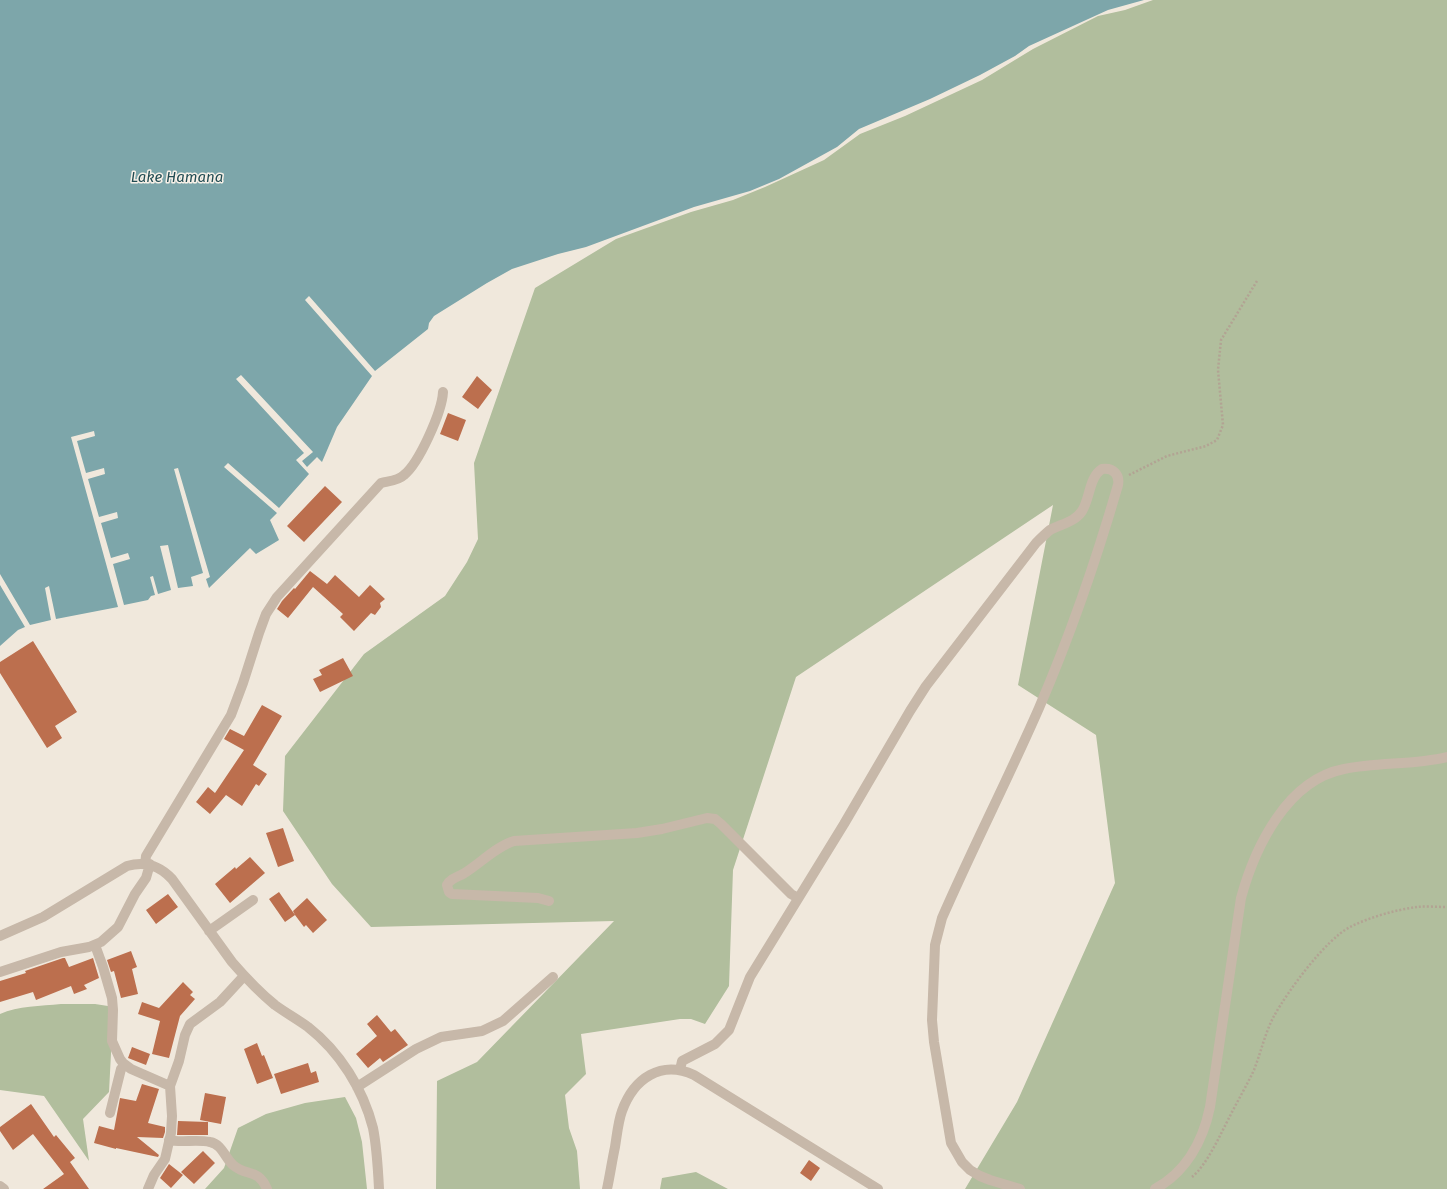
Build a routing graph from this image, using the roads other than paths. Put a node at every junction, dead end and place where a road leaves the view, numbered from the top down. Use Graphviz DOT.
graph roads {
  1 [pos="444,392"];
  2 [pos="1447,757"];
  3 [pos="148,864"];
  4 [pos="798,898"];
  5 [pos="253,900"];
  6 [pos="549,901"];
  7 [pos="209,931"];
  8 [pos="0,936"];
  9 [pos="95,945"];
  10 [pos="0,972"];
  11 [pos="244,976"];
  12 [pos="553,976"];
  13 [pos="125,1065"];
  14 [pos="680,1070"];
  15 [pos="170,1086"];
  16 [pos="357,1087"];
  17 [pos="110,1113"];
  18 [pos="169,1140"];
  19 [pos="0,1186"];
  20 [pos="610,1188"];
  21 [pos="4,1189"];
  22 [pos="148,1189"];
  23 [pos="267,1189"];
  24 [pos="379,1189"];
  25 [pos="878,1189"];
  26 [pos="1020,1189"];
  27 [pos="1155,1189"];
  1 -- 3 [label="street"];
  2 -- 27 [label="street"];
  3 -- 7 [label="street"];
  3 -- 8 [label="street"];
  3 -- 9 [label="street"];
  4 -- 6 [label="street"];
  4 -- 14 [label="street"];
  4 -- 26 [label="street"];
  5 -- 7 [label="street"];
  7 -- 11 [label="street"];
  9 -- 10 [label="street"];
  9 -- 13 [label="street"];
  11 -- 15 [label="street"];
  11 -- 16 [label="street"];
  12 -- 16 [label="street"];
  13 -- 15 [label="street"];
  13 -- 17 [label="street"];
  14 -- 20 [label="street"];
  14 -- 25 [label="street"];
  15 -- 18 [label="street"];
  16 -- 24 [label="street"];
  18 -- 22 [label="street"];
  18 -- 23 [label="street"];
  19 -- 21 [label="street"];
}
